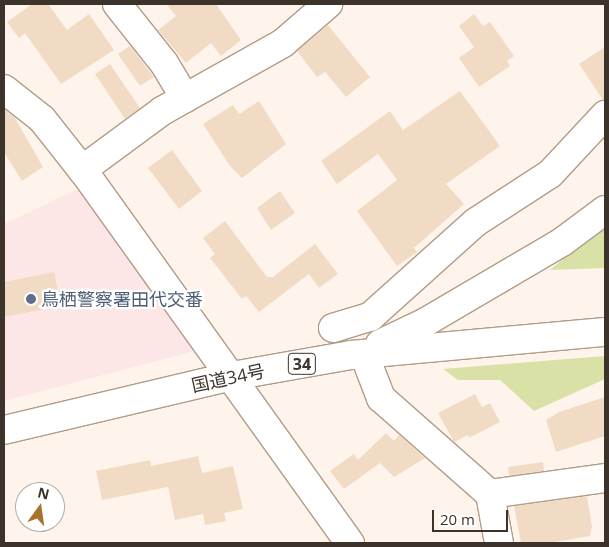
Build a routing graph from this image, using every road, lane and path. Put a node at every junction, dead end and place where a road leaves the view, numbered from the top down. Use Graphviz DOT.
graph roads {
  1 [pos="117,4"];
  2 [pos="328,4"];
  3 [pos="4,89"];
  4 [pos="185,98"];
  5 [pos="605,116"];
  6 [pos="82,170"];
  7 [pos="605,210"];
  8 [pos="333,328"];
  9 [pos="605,332"];
  10 [pos="358,354"];
  11 [pos="232,376"];
  12 [pos="4,430"];
  13 [pos="605,478"];
  14 [pos="490,494"];
  15 [pos="350,543"];
  16 [pos="499,543"];
  1 -- 4 [label="main road"];
  2 -- 4 [label="main road"];
  3 -- 6 [label="main road"];
  4 -- 6 [label="main road"];
  5 -- 8 [label="main road"];
  6 -- 11 [label="main road"];
  7 -- 10 [label="main road"];
  9 -- 10 [label="main road, 国道34号 / 34"];
  10 -- 11 [label="main road, 国道34号 / 34"];
  10 -- 14 [label="main road"];
  11 -- 12 [label="main road, 国道34号 / 34"];
  11 -- 15 [label="main road"];
  13 -- 14 [label="main road"];
  14 -- 16 [label="main road"];
}
